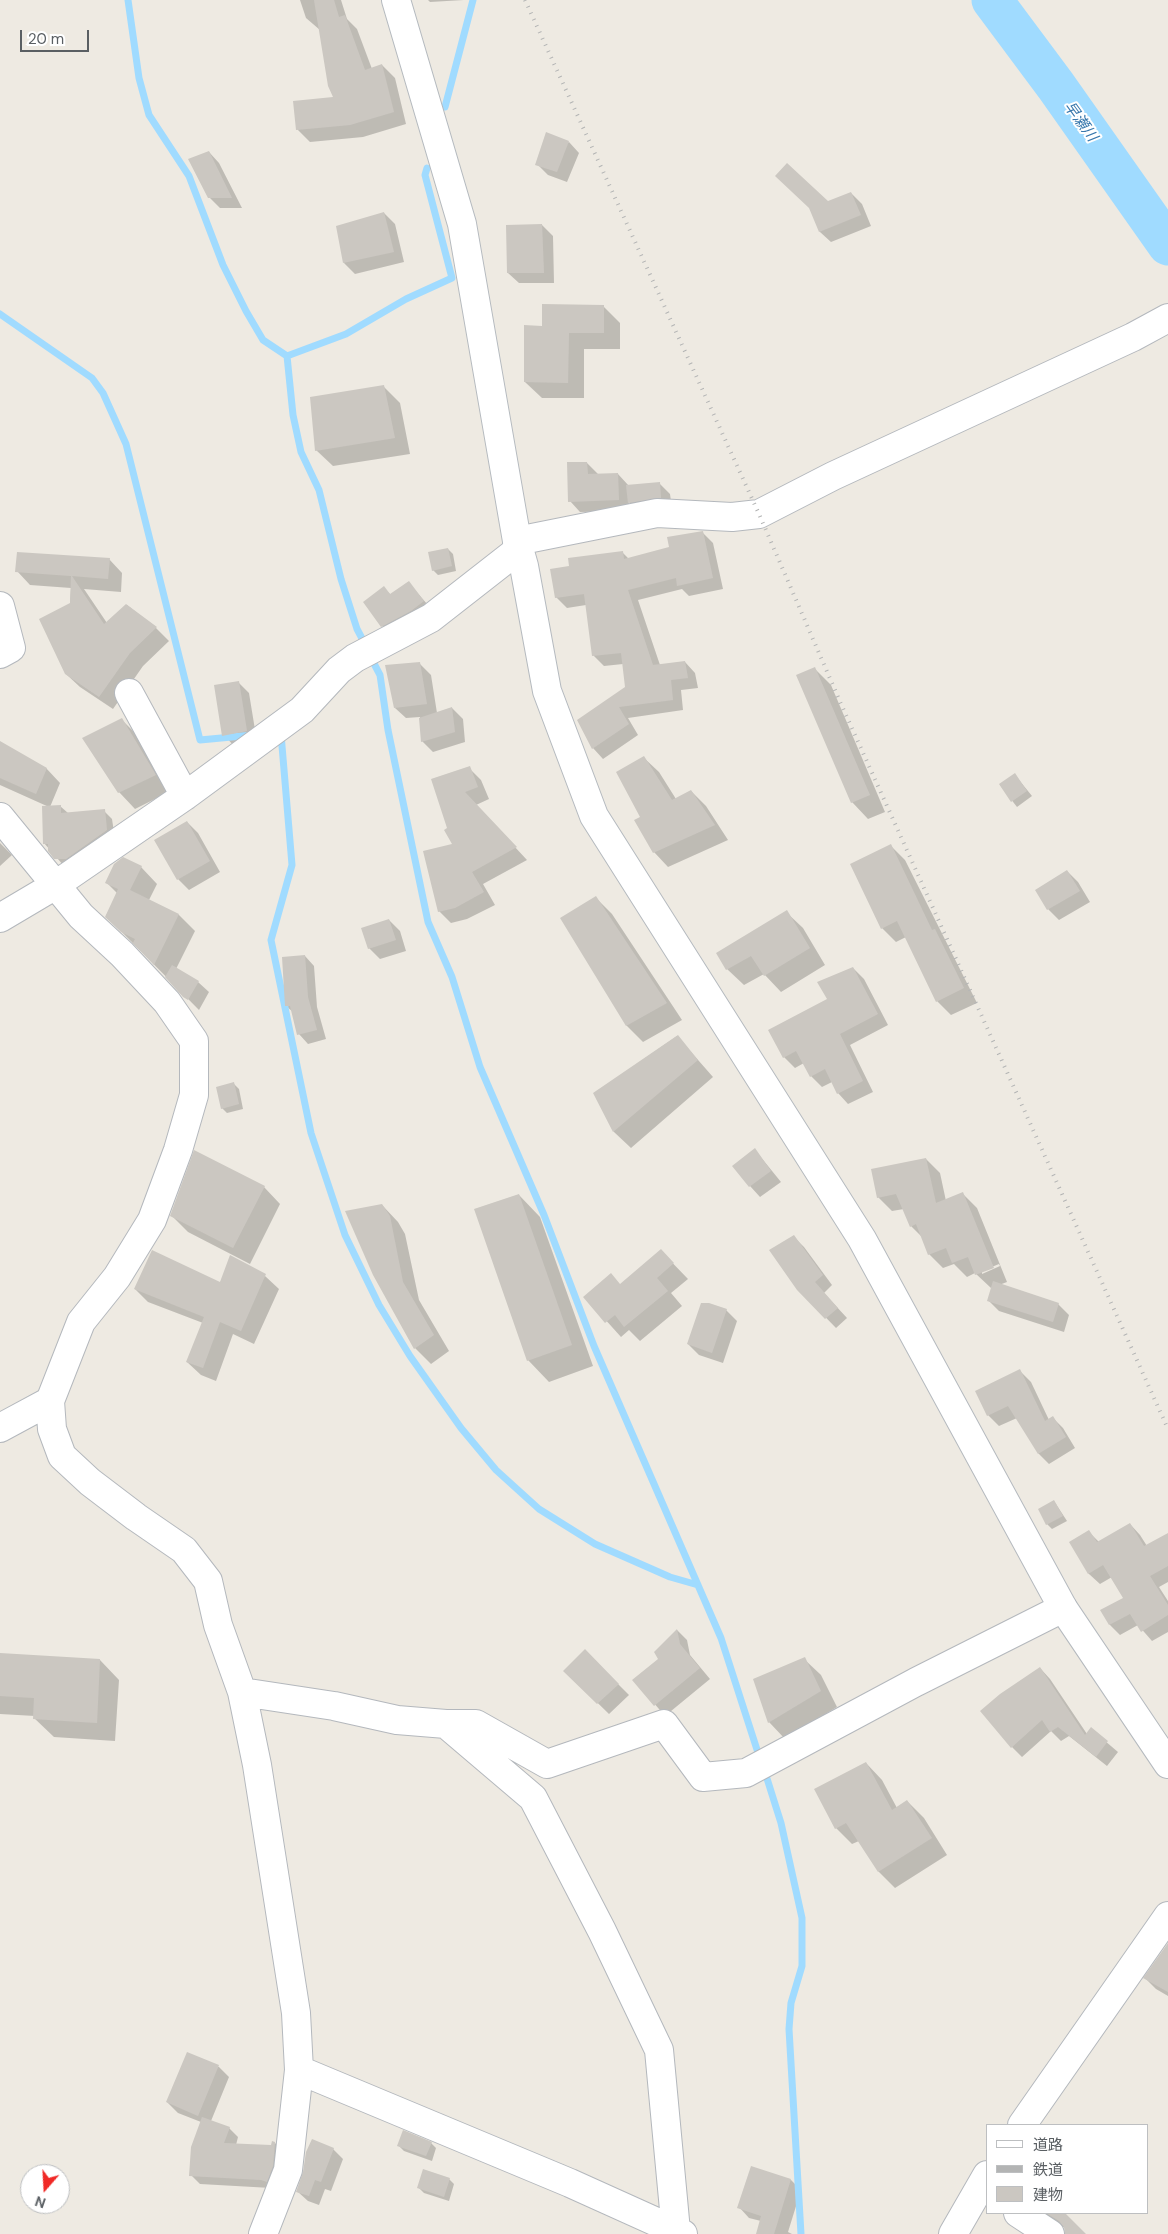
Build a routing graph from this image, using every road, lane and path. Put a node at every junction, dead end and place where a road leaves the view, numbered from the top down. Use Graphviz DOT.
graph roads {
  1 [pos="396,0"];
  2 [pos="1168,318"];
  3 [pos="518,546"];
  4 [pos="0,606"];
  5 [pos="0,654"];
  6 [pos="129,693"];
  7 [pos="185,796"];
  8 [pos="0,817"];
  9 [pos="54,886"];
  10 [pos="0,918"];
  11 [pos="50,1401"];
  12 [pos="0,1428"];
  13 [pos="1063,1608"];
  14 [pos="242,1692"];
  15 [pos="446,1724"];
  16 [pos="1168,1764"];
  17 [pos="1168,1916"];
  18 [pos="299,2070"];
  19 [pos="1023,2124"];
  20 [pos="984,2185"];
  21 [pos="1020,2214"];
  22 [pos="679,2233"];
  23 [pos="263,2234"];
  24 [pos="953,2234"];
  25 [pos="1050,2234"];
  1 -- 3 [label="street"];
  2 -- 3 [label="street"];
  3 -- 7 [label="street"];
  3 -- 13 [label="street"];
  4 -- 5 [label="street"];
  6 -- 7 [label="street"];
  7 -- 9 [label="street"];
  8 -- 9 [label="street"];
  9 -- 10 [label="street"];
  9 -- 11 [label="street"];
  11 -- 12 [label="street"];
  11 -- 14 [label="street"];
  13 -- 15 [label="street"];
  13 -- 16 [label="street"];
  14 -- 15 [label="street"];
  14 -- 18 [label="street"];
  15 -- 22 [label="street"];
  17 -- 19 [label="street"];
  18 -- 22 [label="street"];
  18 -- 23 [label="street"];
  20 -- 24 [label="street"];
  21 -- 25 [label="street"];
}
